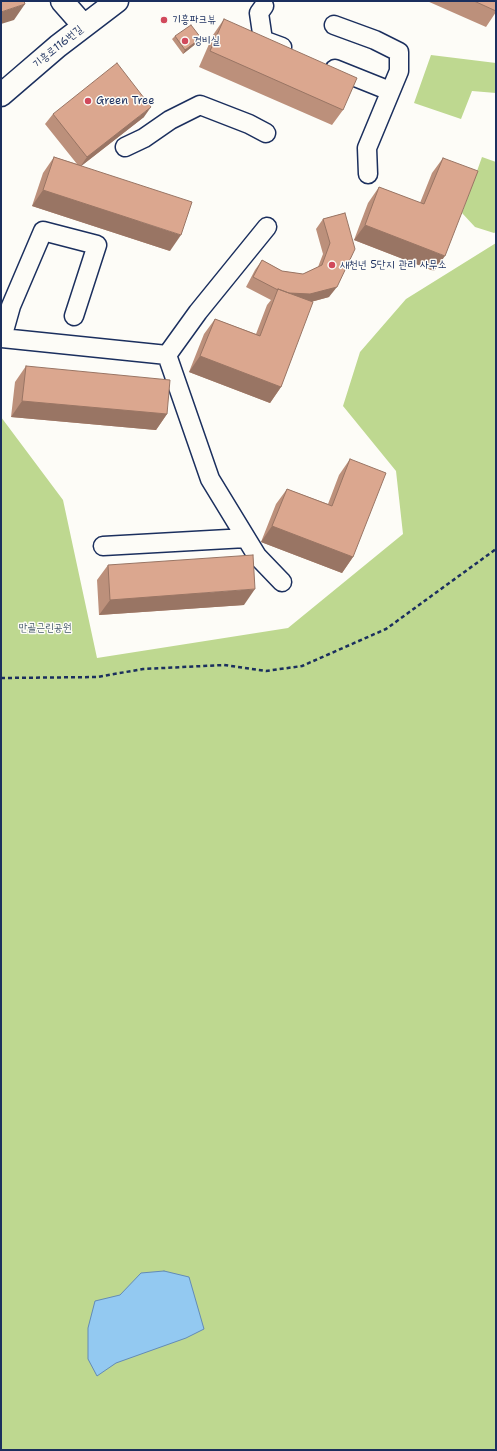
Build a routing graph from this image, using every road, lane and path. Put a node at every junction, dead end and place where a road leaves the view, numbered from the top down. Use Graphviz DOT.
graph roads {
  1 [pos="62,1"];
  2 [pos="117,1"];
  3 [pos="264,6"];
  4 [pos="334,25"];
  5 [pos="84,26"];
  6 [pos="300,54"];
  7 [pos="321,63"];
  8 [pos="390,91"];
  9 [pos="1,95"];
  10 [pos="266,133"];
  11 [pos="125,147"];
  12 [pos="368,174"];
  13 [pos="267,227"];
  14 [pos="74,316"];
  15 [pos="2,338"];
  16 [pos="167,355"];
  17 [pos="246,538"];
  18 [pos="103,546"];
  19 [pos="496,549"];
  20 [pos="282,582"];
  21 [pos="1,678"];
  1 -- 5 [label="street"];
  2 -- 5 [label="street, 기흥로116번길"];
  3 -- 6 [label="street"];
  4 -- 8 [label="street"];
  5 -- 9 [label="street, 기흥로116번길"];
  7 -- 8 [label="street"];
  8 -- 12 [label="street"];
  10 -- 11 [label="street"];
  13 -- 16 [label="street"];
  14 -- 15 [label="street"];
  15 -- 16 [label="street"];
  16 -- 17 [label="street"];
  17 -- 18 [label="street"];
  17 -- 20 [label="street"];
  19 -- 21 [label="path"];
}
